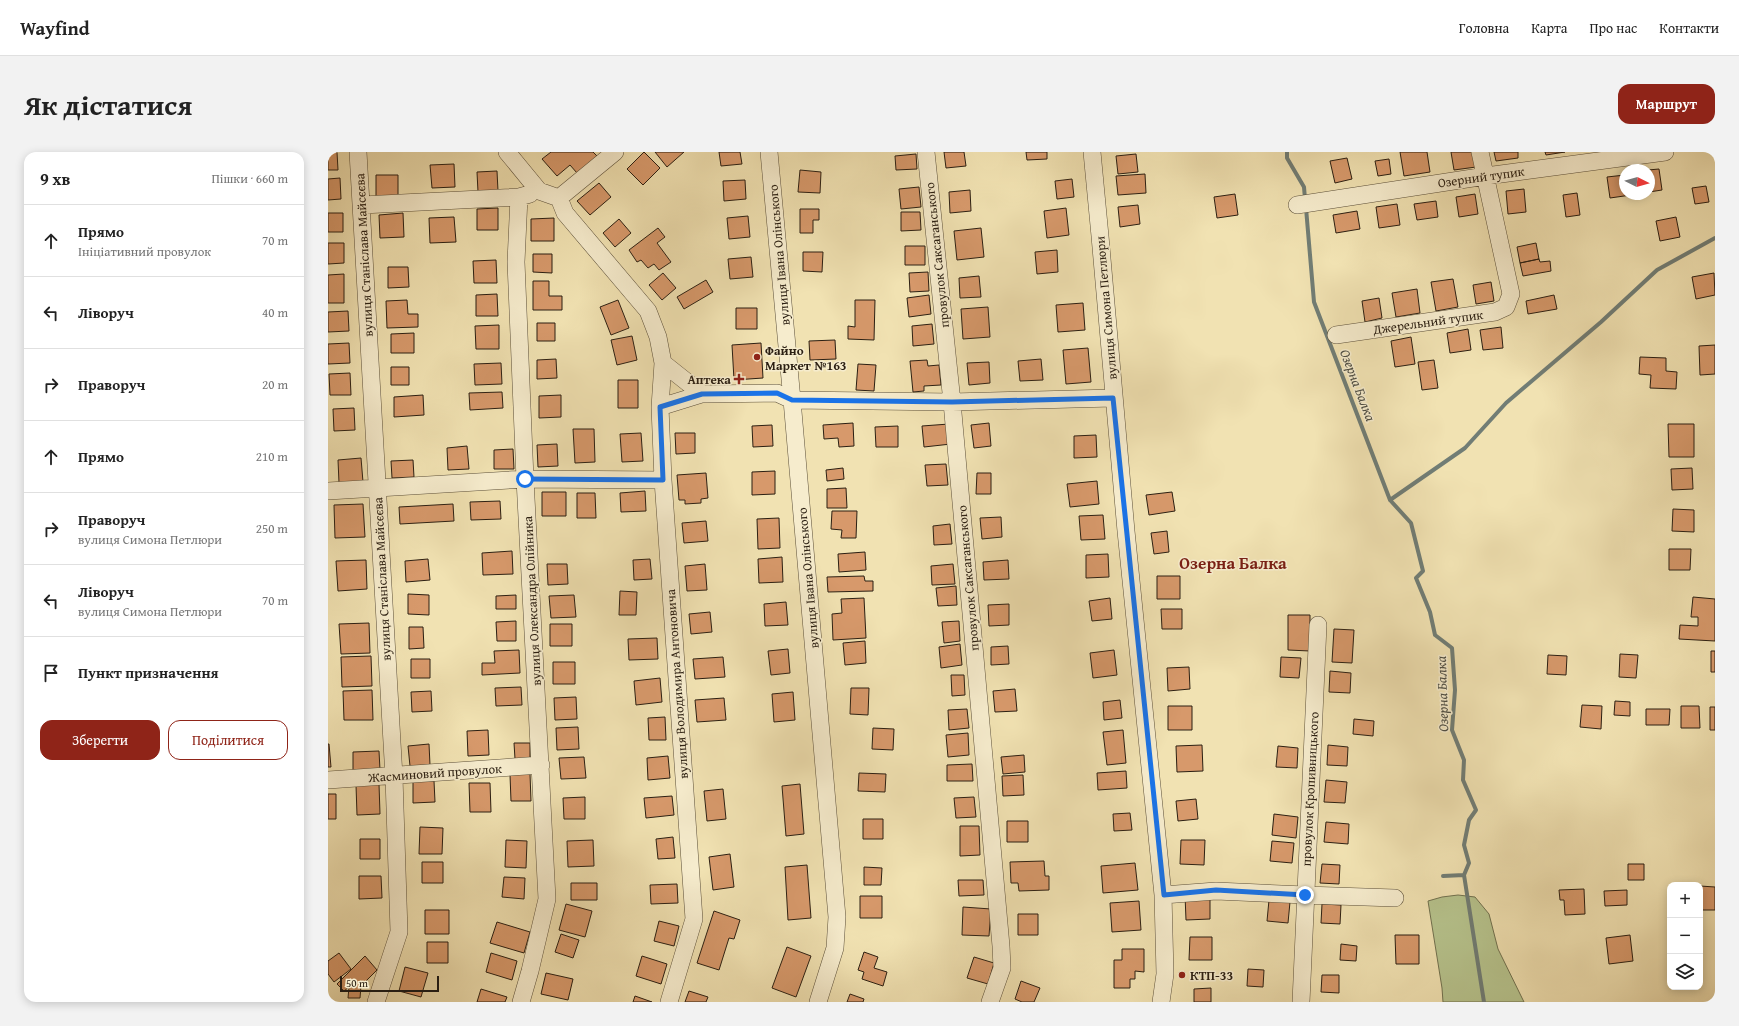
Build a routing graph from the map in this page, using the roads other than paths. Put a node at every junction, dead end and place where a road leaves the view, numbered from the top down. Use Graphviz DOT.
graph roads {
  1 [pos="358,152"];
  2 [pos="507,152"];
  3 [pos="614,152"];
  4 [pos="769,152"];
  5 [pos="926,152"];
  6 [pos="1092,152"];
  7 [pos="1480,152"];
  8 [pos="1665,152"];
  9 [pos="1486,176"];
  10 [pos="539,190"];
  11 [pos="519,197"];
  12 [pos="559,198"];
  13 [pos="1297,204"];
  14 [pos="362,205"];
  15 [pos="1336,335"];
  16 [pos="663,363"];
  17 [pos="702,394"];
  18 [pos="1113,398"];
  19 [pos="792,400"];
  20 [pos="952,402"];
  21 [pos="660,407"];
  22 [pos="525,479"];
  23 [pos="663,480"];
  24 [pos="376,488"];
  25 [pos="328,491"];
  26 [pos="1318,625"];
  27 [pos="541,765"];
  28 [pos="394,777"];
  29 [pos="328,780"];
  30 [pos="1164,895"];
  31 [pos="1305,895"];
  32 [pos="1395,898"];
  33 [pos="376,1002"];
  34 [pos="521,1002"];
  35 [pos="669,1002"];
  36 [pos="818,1002"];
  37 [pos="990,1002"];
  38 [pos="1161,1002"];
  39 [pos="1301,1002"];
  1 -- 14 [label="street, вулиця Станіслава Майсєєва"];
  2 -- 10 [label="street"];
  3 -- 12 [label="street"];
  4 -- 19 [label="street, вулиця Івана Олінського"];
  5 -- 20 [label="street, провулок Саксаганського"];
  6 -- 18 [label="street, вулиця Симона Петлюри"];
  7 -- 9 [label="street"];
  8 -- 9 [label="street, Озерний тупик"];
  9 -- 13 [label="street, Озерний тупик"];
  9 -- 15 [label="street, Джерельний тупик"];
  10 -- 11 [label="street"];
  10 -- 12 [label="street"];
  11 -- 14 [label="street"];
  11 -- 22 [label="street, вулиця Олександра Олійника"];
  12 -- 16 [label="street, вулиця Володимира Антоновича"];
  14 -- 24 [label="street, вулиця Станіслава Майсєєва"];
  16 -- 17 [label="street"];
  16 -- 21 [label="street, вулиця Володимира Антоновича"];
  17 -- 19 [label="street"];
  17 -- 21 [label="street"];
  18 -- 20 [label="street"];
  18 -- 30 [label="street, вулиця Симона Петлюри"];
  19 -- 20 [label="street"];
  19 -- 36 [label="street, вулиця Івана Олінського"];
  20 -- 37 [label="street, провулок Саксаганського"];
  21 -- 23 [label="street, вулиця Володимира Антоновича"];
  22 -- 23 [label="street"];
  22 -- 24 [label="street"];
  22 -- 27 [label="street, вулиця Олександра Олійника"];
  23 -- 35 [label="street, вулиця Володимира Антоновича"];
  24 -- 25 [label="street"];
  24 -- 28 [label="street, вулиця Станіслава Майсєєва"];
  26 -- 31 [label="street, провулок Кропивницького"];
  27 -- 28 [label="street, Жасминовий провулок"];
  27 -- 34 [label="street, вулиця Олександра Олійника"];
  28 -- 29 [label="street, Жасминовий провулок"];
  28 -- 33 [label="street, вулиця Станіслава Майсєєва"];
  30 -- 31 [label="street"];
  30 -- 38 [label="street, вулиця Симона Петлюри"];
  31 -- 32 [label="street"];
  31 -- 39 [label="street, провулок Кропивницького"];
}
